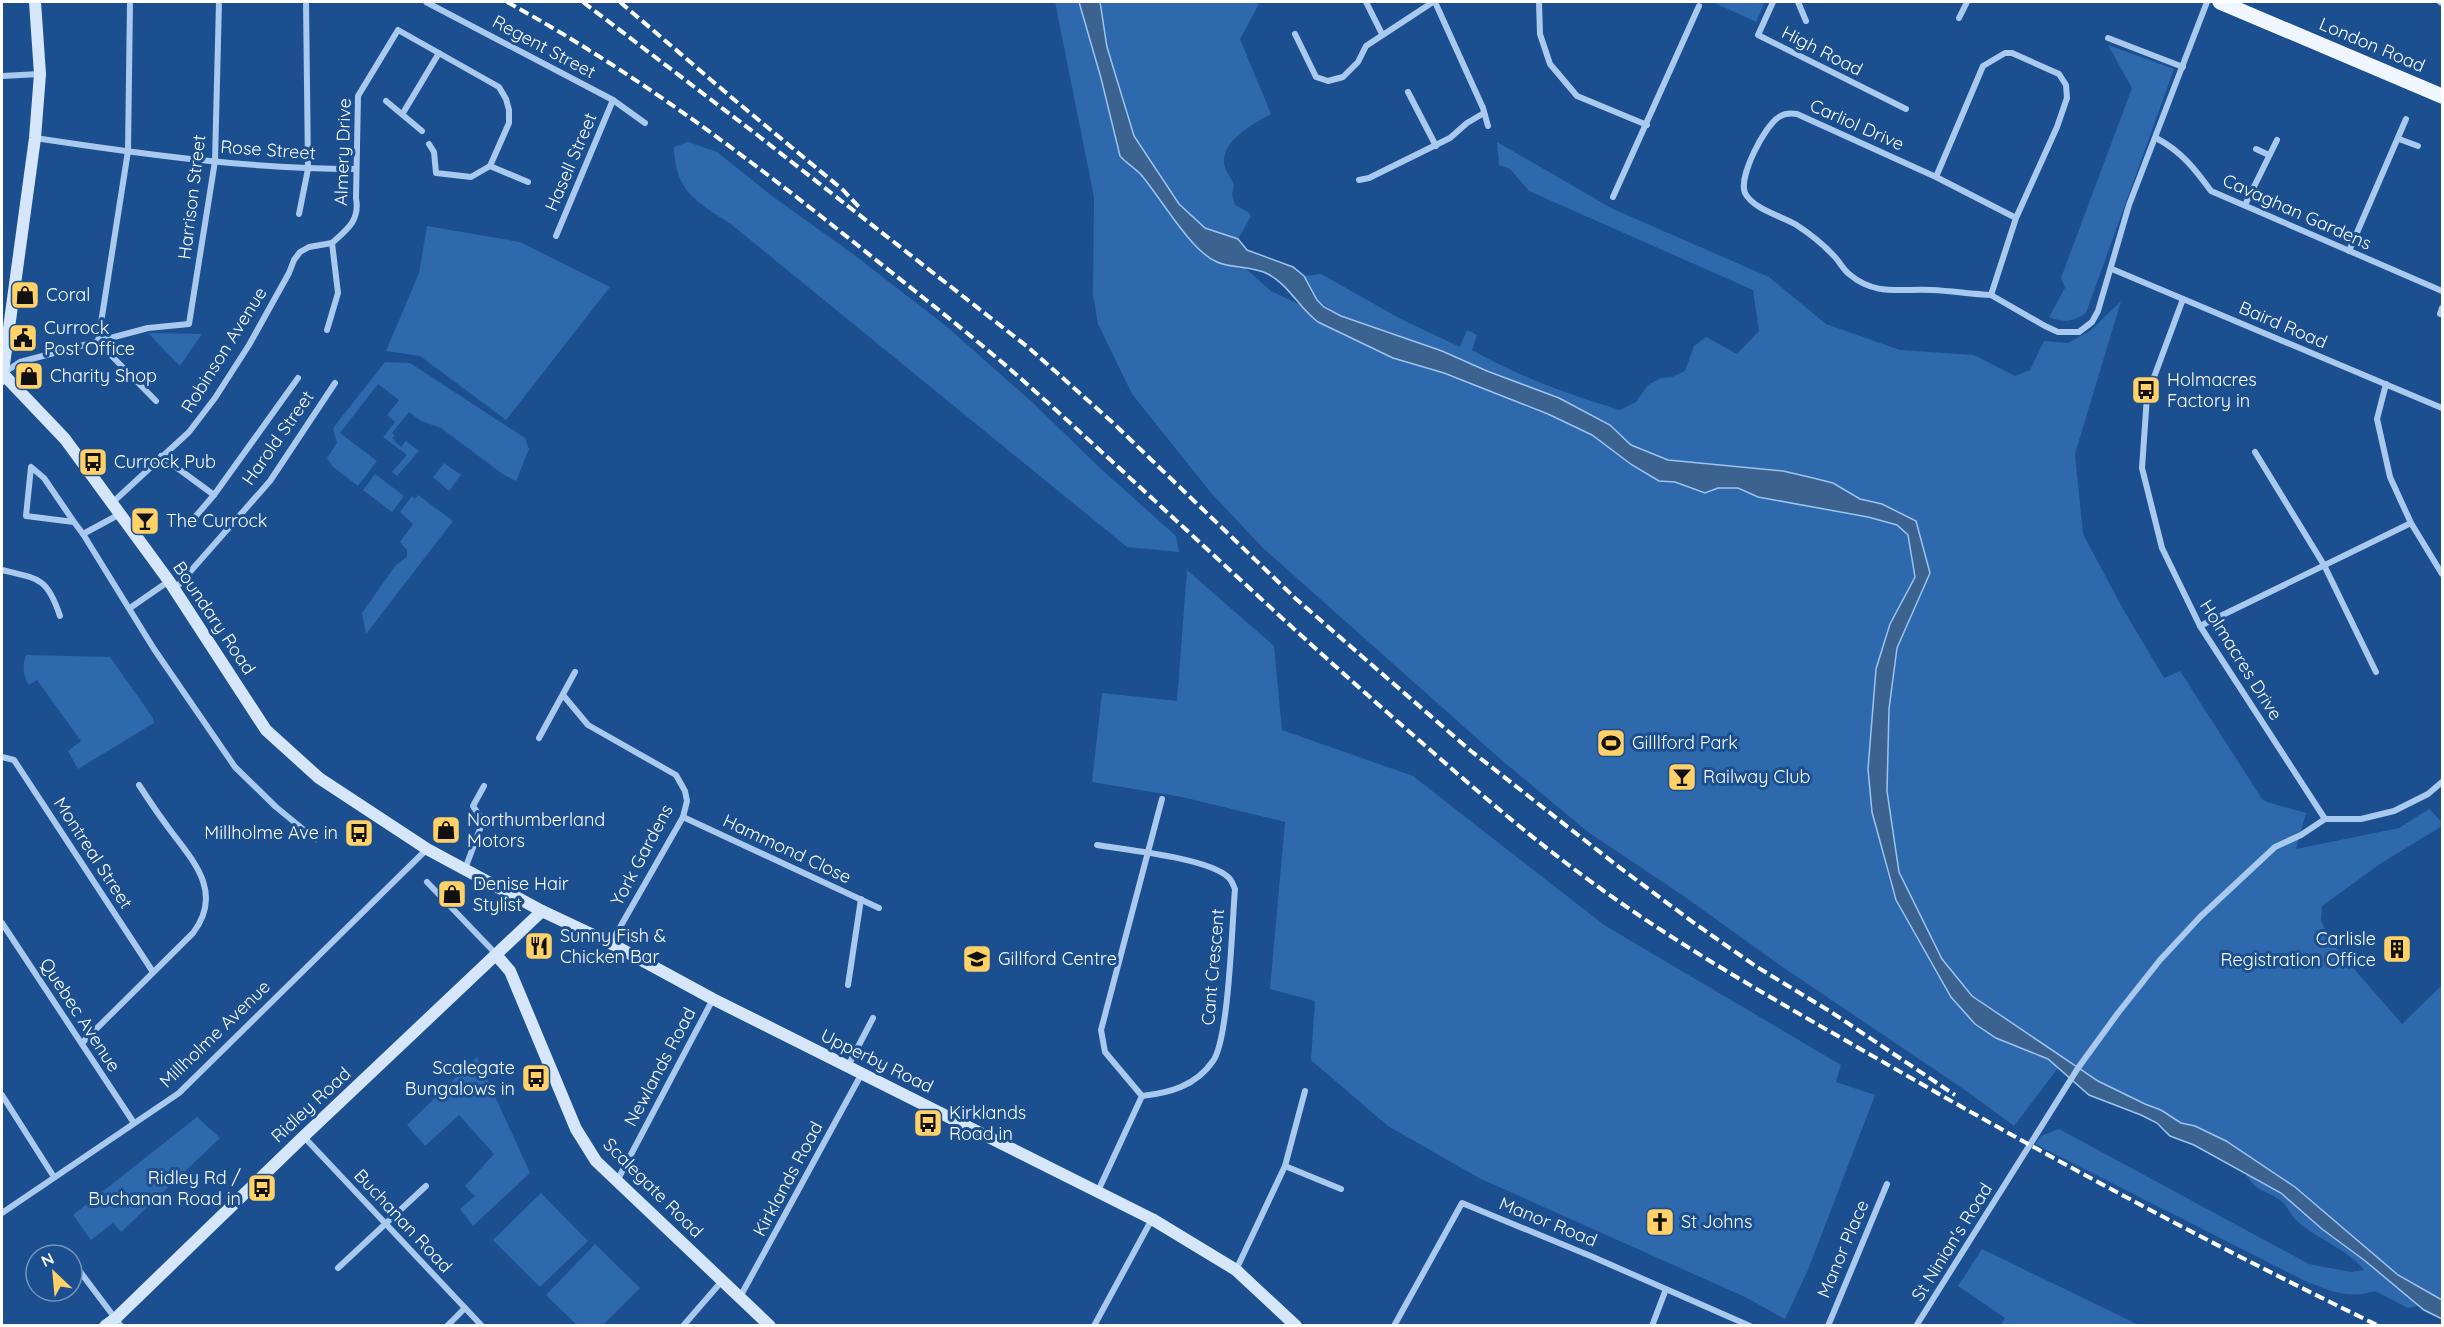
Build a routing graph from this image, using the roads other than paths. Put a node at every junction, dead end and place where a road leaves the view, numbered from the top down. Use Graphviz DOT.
graph roads {
  1 [pos="35,2"];
  2 [pos="130,2"];
  3 [pos="219,2"];
  4 [pos="306,2"];
  5 [pos="426,2"];
  6 [pos="1366,2"];
  7 [pos="1434,2"];
  8 [pos="1539,2"];
  9 [pos="1773,2"];
  10 [pos="1798,2"];
  11 [pos="1967,2"];
  12 [pos="2206,2"];
  13 [pos="2220,2"];
  14 [pos="2246,2"];
  15 [pos="1699,6"];
  16 [pos="1959,18"];
  17 [pos="1806,21"];
  18 [pos="2271,24"];
  19 [pos="1295,34"];
  20 [pos="1382,34"];
  21 [pos="2108,38"];
  22 [pos="439,53"];
  23 [pos="2183,67"];
  24 [pos="40,74"];
  25 [pos="2,76"];
  26 [pos="1408,93"];
  27 [pos="2442,96"];
  28 [pos="613,100"];
  29 [pos="386,101"];
  30 [pos="1906,110"];
  31 [pos="403,113"];
  32 [pos="1484,113"];
  33 [pos="2406,119"];
  34 [pos="645,123"];
  35 [pos="1647,125"];
  36 [pos="1488,126"];
  37 [pos="422,131"];
  38 [pos="35,138"];
  39 [pos="2156,138"];
  40 [pos="2399,139"];
  41 [pos="2277,140"];
  42 [pos="429,144"];
  43 [pos="1436,146"];
  44 [pos="2418,146"];
  45 [pos="2256,149"];
  46 [pos="128,151"];
  47 [pos="2269,155"];
  48 [pos="215,161"];
  49 [pos="490,166"];
  50 [pos="308,169"];
  51 [pos="356,169"];
  52 [pos="1936,177"];
  53 [pos="1359,180"];
  54 [pos="528,182"];
  55 [pos="1613,197"];
  56 [pos="2245,206"];
  57 [pos="299,214"];
  58 [pos="2016,218"];
  59 [pos="556,236"];
  60 [pos="332,243"];
  61 [pos="2349,251"];
  62 [pos="2112,269"];
  63 [pos="2442,291"];
  64 [pos="1991,295"];
  65 [pos="2183,299"];
  66 [pos="327,330"];
  67 [pos="98,342"];
  68 [pos="2,373"];
  69 [pos="298,378"];
  70 [pos="2,379"];
  71 [pos="335,383"];
  72 [pos="2386,384"];
  73 [pos="156,401"];
  74 [pos="2442,408"];
  75 [pos="2254,452"];
  76 [pos="161,456"];
  77 [pos="214,495"];
  78 [pos="111,503"];
  79 [pos="120,514"];
  80 [pos="74,522"];
  81 [pos="2411,523"];
  82 [pos="189,524"];
  83 [pos="83,534"];
  84 [pos="2324,565"];
  85 [pos="2,570"];
  86 [pos="2442,574"];
  87 [pos="172,586"];
  88 [pos="130,608"];
  89 [pos="60,616"];
  90 [pos="2200,626"];
  91 [pos="575,672"];
  92 [pos="2376,672"];
  93 [pos="563,695"];
  94 [pos="539,738"];
  95 [pos="2,757"];
  96 [pos="2442,782"];
  97 [pos="139,785"];
  98 [pos="484,786"];
  99 [pos="1162,799"];
  100 [pos="683,817"];
  101 [pos="2325,819"];
  102 [pos="315,839"];
  103 [pos="1097,845"];
  104 [pos="427,849"];
  105 [pos="1148,853"];
  106 [pos="465,869"];
  107 [pos="427,882"];
  108 [pos="861,899"];
  109 [pos="879,908"];
  110 [pos="543,911"];
  111 [pos="2,923"];
  112 [pos="610,943"];
  113 [pos="497,956"];
  114 [pos="153,972"];
  115 [pos="848,984"];
  116 [pos="713,999"];
  117 [pos="873,1018"];
  118 [pos="82,1043"];
  119 [pos="848,1066"];
  120 [pos="862,1074"];
  121 [pos="1305,1091"];
  122 [pos="2,1095"];
  123 [pos="1142,1095"];
  124 [pos="134,1123"];
  125 [pos="303,1137"];
  126 [pos="1285,1166"];
  127 [pos="54,1177"];
  128 [pos="617,1181"];
  129 [pos="1887,1184"];
  130 [pos="426,1186"];
  131 [pos="1341,1189"];
  132 [pos="1098,1191"];
  133 [pos="2,1213"];
  134 [pos="1152,1219"];
  135 [pos="386,1224"];
  136 [pos="338,1268"];
  137 [pos="1236,1270"];
  138 [pos="84,1277"];
  139 [pos="722,1281"];
  140 [pos="1666,1289"];
  141 [pos="740,1298"];
  142 [pos="465,1308"];
  143 [pos="118,1322"];
  144 [pos="105,1326"];
  145 [pos="447,1326"];
  146 [pos="482,1326"];
  147 [pos="683,1326"];
  148 [pos="770,1326"];
  149 [pos="1094,1326"];
  150 [pos="1296,1326"];
  151 [pos="1394,1326"];
  152 [pos="1652,1326"];
  153 [pos="1750,1326"];
  154 [pos="1828,1326"];
  155 [pos="1916,1326"];
  1 -- 24 [label="street"];
  2 -- 46 [label="street"];
  3 -- 48 [label="street, Harrison Street"];
  4 -- 50 [label="street"];
  5 -- 28 [label="street, Regent Street"];
  6 -- 20 [label="street"];
  7 -- 20 [label="street"];
  7 -- 32 [label="street"];
  8 -- 35 [label="street"];
  9 -- 30 [label="street, High Road"];
  10 -- 17 [label="street"];
  11 -- 16 [label="street"];
  12 -- 23 [label="street, Carliol Drive"];
  13 -- 18 [label="main road, London Road"];
  14 -- 18 [label="street"];
  15 -- 35 [label="street"];
  18 -- 27 [label="main road, London Road"];
  19 -- 20 [label="street"];
  21 -- 23 [label="street"];
  22 -- 31 [label="street"];
  22 -- 49 [label="street, Almery Drive"];
  22 -- 51 [label="street, Almery Drive"];
  23 -- 39 [label="street, Carliol Drive"];
  24 -- 25 [label="street"];
  24 -- 38 [label="street"];
  26 -- 43 [label="street"];
  28 -- 34 [label="street, Regent Street"];
  28 -- 59 [label="street, Hasell Street"];
  29 -- 31 [label="street"];
  31 -- 37 [label="street"];
  32 -- 36 [label="street"];
  32 -- 43 [label="street"];
  33 -- 40 [label="street"];
  35 -- 55 [label="street"];
  38 -- 46 [label="street, Rose Street"];
  38 -- 68 [label="street"];
  39 -- 56 [label="street, Cavaghan Gardens"];
  39 -- 62 [label="street, Carliol Drive"];
  40 -- 44 [label="street"];
  40 -- 61 [label="street"];
  41 -- 47 [label="street"];
  42 -- 49 [label="street"];
  43 -- 53 [label="street"];
  45 -- 47 [label="street"];
  46 -- 48 [label="street, Rose Street"];
  46 -- 67 [label="street"];
  47 -- 56 [label="street"];
  48 -- 50 [label="street, Rose Street"];
  48 -- 67 [label="street, Harrison Street"];
  49 -- 54 [label="street"];
  50 -- 51 [label="street, Rose Street"];
  50 -- 57 [label="street"];
  51 -- 60 [label="street, Almery Drive"];
  52 -- 58 [label="street, Carliol Drive"];
  52 -- 58 [label="street"];
  52 -- 64 [label="street, Carliol Drive"];
  56 -- 61 [label="street, Cavaghan Gardens"];
  58 -- 64 [label="street"];
  60 -- 66 [label="street"];
  60 -- 76 [label="street, Robinson Avenue"];
  61 -- 63 [label="street, Cavaghan Gardens"];
  62 -- 64 [label="street, Carliol Drive"];
  62 -- 65 [label="street, Baird Road"];
  65 -- 72 [label="street, Baird Road"];
  65 -- 90 [label="street, Holmacres Drive"];
  67 -- 68 [label="street"];
  67 -- 73 [label="street"];
  68 -- 70 [label="street"];
  68 -- 78 [label="street, Boundary Road"];
  69 -- 77 [label="street"];
  71 -- 87 [label="street, Harold Street"];
  72 -- 74 [label="street, Baird Road"];
  72 -- 81 [label="street"];
  75 -- 84 [label="street"];
  76 -- 77 [label="street"];
  76 -- 78 [label="street, Robinson Avenue"];
  77 -- 82 [label="street"];
  78 -- 79 [label="street, Boundary Road"];
  79 -- 83 [label="street"];
  79 -- 87 [label="street, Boundary Road"];
  80 -- 80 [label="street"];
  80 -- 83 [label="street"];
  81 -- 84 [label="street"];
  81 -- 86 [label="street"];
  83 -- 88 [label="street"];
  84 -- 90 [label="street"];
  84 -- 92 [label="street"];
  85 -- 89 [label="street"];
  87 -- 88 [label="street, Harold Street"];
  87 -- 104 [label="street, Boundary Road"];
  88 -- 102 [label="street"];
  90 -- 101 [label="street, Holmacres Drive"];
  91 -- 93 [label="street"];
  93 -- 94 [label="street"];
  93 -- 100 [label="street, York Gardens"];
  95 -- 114 [label="street, Montreal Street"];
  96 -- 101 [label="street"];
  97 -- 114 [label="street"];
  98 -- 106 [label="street"];
  99 -- 105 [label="street"];
  100 -- 108 [label="street, Hammond Close"];
  100 -- 112 [label="street, York Gardens"];
  101 -- 155 [label="street, St Ninian's Road"];
  103 -- 105 [label="street, Cant Crescent"];
  104 -- 106 [label="street, Upperby Road"];
  104 -- 124 [label="street, Millholme Avenue"];
  105 -- 123 [label="street"];
  105 -- 123 [label="street, Cant Crescent"];
  106 -- 110 [label="street, Upperby Road"];
  107 -- 113 [label="street"];
  108 -- 109 [label="street, Hammond Close"];
  108 -- 115 [label="street"];
  110 -- 112 [label="street, Upperby Road"];
  110 -- 113 [label="street, Ridley Road"];
  111 -- 118 [label="street, Quebec Avenue"];
  112 -- 116 [label="street, Upperby Road"];
  113 -- 125 [label="street, Ridley Road"];
  113 -- 128 [label="street, Scalegate Road"];
  114 -- 118 [label="street"];
  116 -- 119 [label="street, Upperby Road"];
  116 -- 128 [label="street, Newlands Road"];
  117 -- 119 [label="street"];
  118 -- 124 [label="street, Quebec Avenue"];
  119 -- 120 [label="street, Upperby Road"];
  120 -- 132 [label="street, Upperby Road"];
  120 -- 141 [label="street, Kirklands Road"];
  121 -- 126 [label="street"];
  122 -- 127 [label="street"];
  123 -- 132 [label="street"];
  124 -- 127 [label="street, Millholme Avenue"];
  125 -- 135 [label="street, Buchanan Road"];
  125 -- 143 [label="street, Ridley Road"];
  126 -- 131 [label="street"];
  126 -- 137 [label="street"];
  127 -- 133 [label="street, Millholme Avenue"];
  128 -- 139 [label="street, Scalegate Road"];
  129 -- 154 [label="street, Manor Place"];
  130 -- 135 [label="street"];
  132 -- 134 [label="street, Upperby Road"];
  134 -- 137 [label="street, Upperby Road"];
  134 -- 149 [label="street"];
  135 -- 136 [label="street"];
  135 -- 142 [label="street, Buchanan Road"];
  137 -- 150 [label="street, Upperby Road"];
  138 -- 143 [label="street"];
  139 -- 141 [label="street, Scalegate Road"];
  139 -- 147 [label="street"];
  140 -- 151 [label="street, Manor Road"];
  140 -- 152 [label="street"];
  140 -- 153 [label="street, Manor Road"];
  141 -- 148 [label="street, Scalegate Road"];
  142 -- 145 [label="street"];
  142 -- 146 [label="street, Buchanan Road"];
  143 -- 144 [label="street, Ridley Road"];
}
